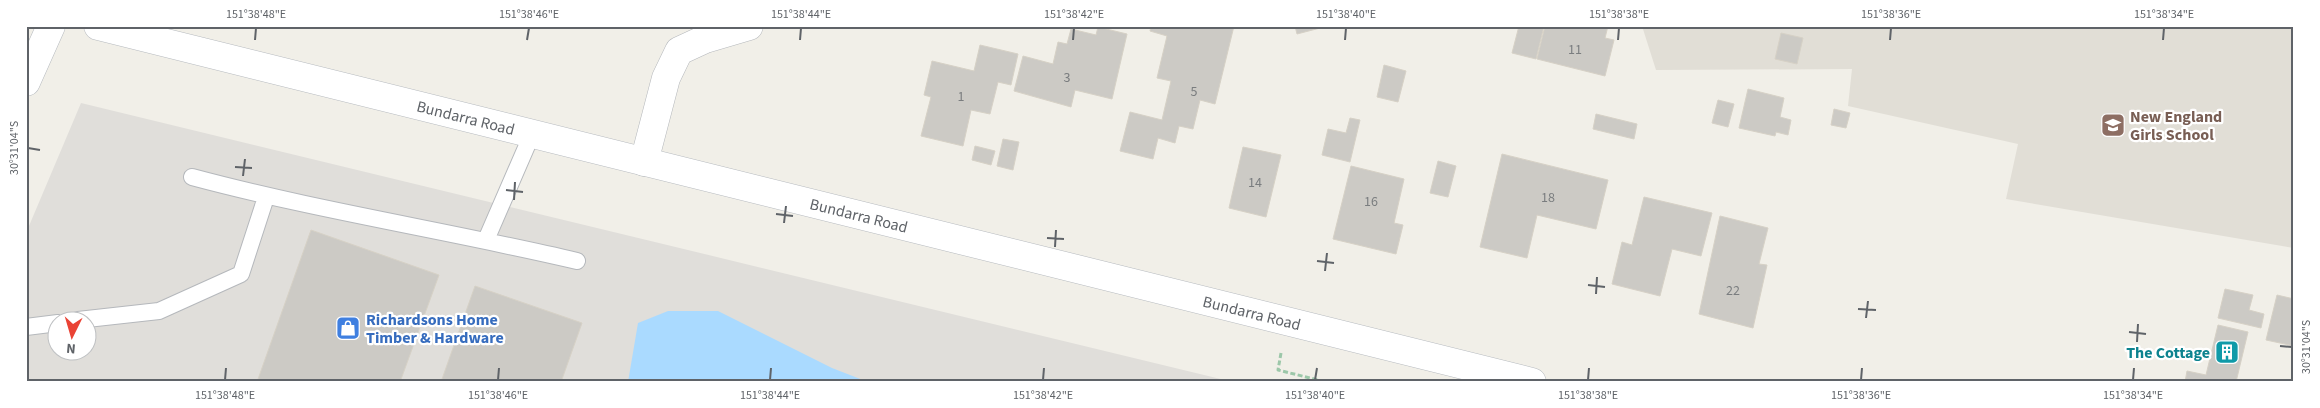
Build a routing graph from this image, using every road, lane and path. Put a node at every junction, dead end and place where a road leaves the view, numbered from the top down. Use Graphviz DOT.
graph roads {
  1 [pos="51,26"];
  2 [pos="98,26"];
  3 [pos="749,26"];
  4 [pos="26,82"];
  5 [pos="532,134"];
  6 [pos="644,162"];
  7 [pos="192,178"];
  8 [pos="266,197"];
  9 [pos="486,240"];
  10 [pos="577,261"];
  11 [pos="98,318"];
  12 [pos="48,324"];
  13 [pos="26,327"];
  14 [pos="1281,353"];
  15 [pos="1326,382"];
  16 [pos="1532,382"];
  1 -- 4 [label="main road"];
  2 -- 5 [label="main road, Bundarra Road"];
  3 -- 6 [label="main road"];
  5 -- 6 [label="main road, Bundarra Road"];
  5 -- 9 [label="lane"];
  6 -- 16 [label="main road, Bundarra Road"];
  7 -- 8 [label="lane"];
  8 -- 9 [label="lane"];
  8 -- 11 [label="lane"];
  9 -- 10 [label="lane"];
  12 -- 13 [label="lane"];
  14 -- 15 [label="path"];
}
